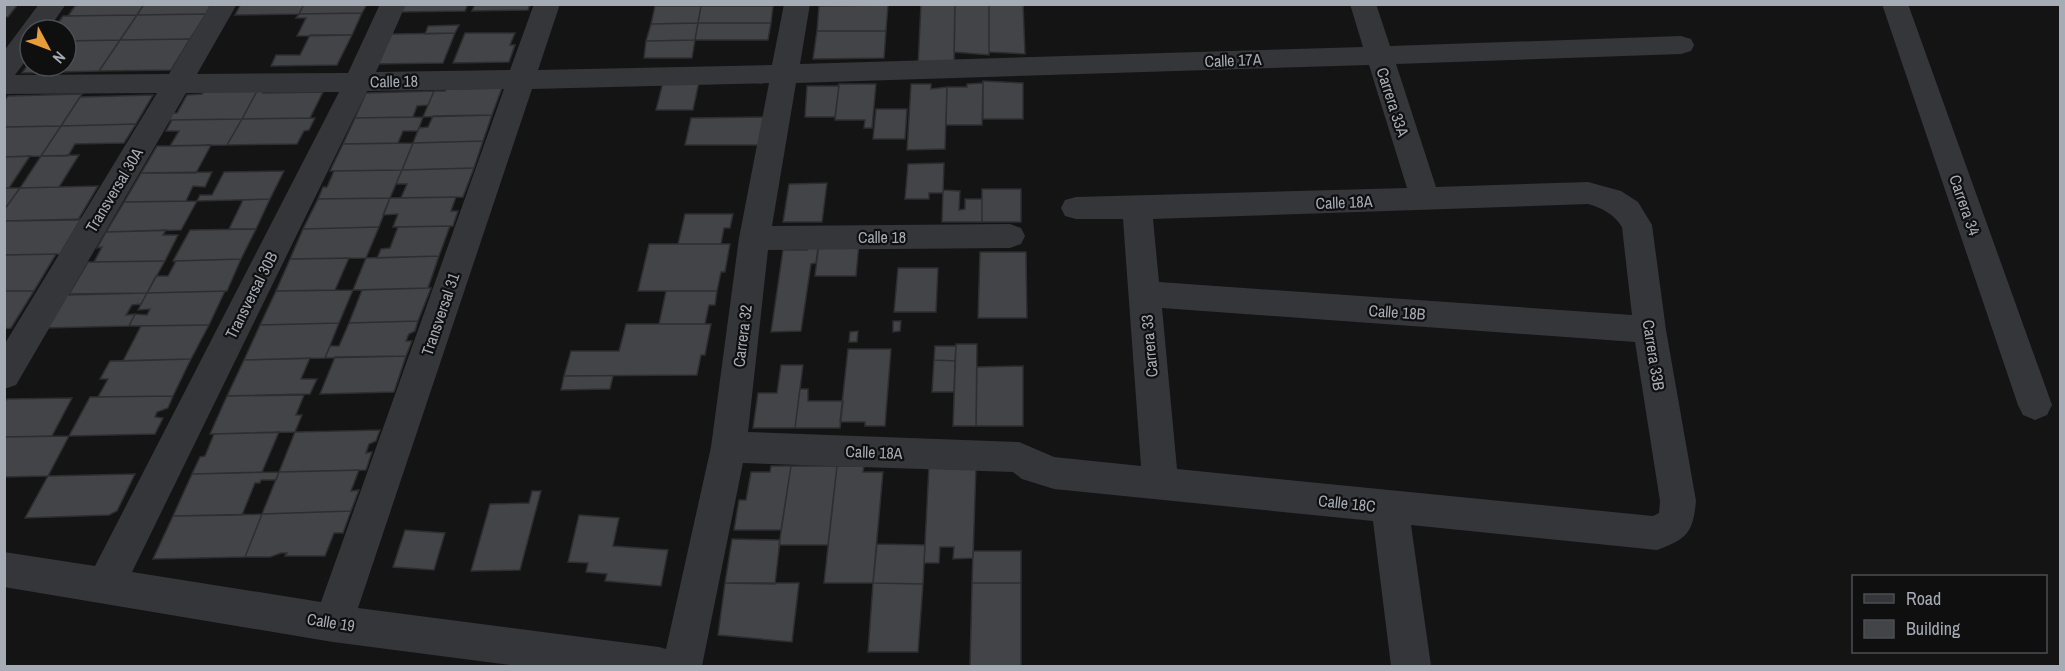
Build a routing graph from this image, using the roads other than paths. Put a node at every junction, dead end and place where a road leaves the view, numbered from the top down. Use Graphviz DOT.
graph roads {
  1 [pos="53,4"];
  2 [pos="225,4"];
  3 [pos="393,4"];
  4 [pos="547,4"];
  5 [pos="796,4"];
  6 [pos="1363,4"];
  7 [pos="1895,4"];
  8 [pos="43,18"];
  9 [pos="1681,45"];
  10 [pos="18,52"];
  11 [pos="1378,56"];
  12 [pos="4,71"];
  13 [pos="784,72"];
  14 [pos="521,78"];
  15 [pos="178,82"];
  16 [pos="358,82"];
  17 [pos="4,86"];
  18 [pos="1610,198"];
  19 [pos="1425,199"];
  20 [pos="1076,208"];
  21 [pos="1137,208"];
  22 [pos="1010,236"];
  23 [pos="754,238"];
  24 [pos="1144,294"];
  25 [pos="1650,330"];
  26 [pos="4,375"];
  27 [pos="2035,405"];
  28 [pos="729,447"];
  29 [pos="1019,457"];
  30 [pos="1160,483"];
  31 [pos="1390,508"];
  32 [pos="1676,522"];
  33 [pos="4,569"];
  34 [pos="106,584"];
  35 [pos="333,623"];
  36 [pos="659,666"];
  37 [pos="682,666"];
  38 [pos="1411,666"];
  1 -- 8 [label="street"];
  2 -- 15 [label="street, Transversal 30A"];
  3 -- 16 [label="street, Transversal 30B"];
  4 -- 14 [label="street, Transversal 31"];
  5 -- 13 [label="street, Carrera 32"];
  6 -- 11 [label="street, Carrera 33A"];
  7 -- 27 [label="street, Carrera 34"];
  9 -- 11 [label="street, Calle 17A"];
  10 -- 12 [label="street"];
  11 -- 13 [label="street, Calle 17A"];
  11 -- 19 [label="street, Carrera 33A"];
  13 -- 14 [label="street, Calle 18"];
  13 -- 23 [label="street, Carrera 32"];
  14 -- 16 [label="street, Calle 18"];
  14 -- 35 [label="street, Transversal 31"];
  15 -- 16 [label="street, Calle 18"];
  15 -- 17 [label="street, Calle 18"];
  15 -- 26 [label="street, Transversal 30A"];
  16 -- 34 [label="street, Transversal 30B"];
  18 -- 19 [label="street, Calle 18A"];
  18 -- 25 [label="street, Carrera 33B"];
  19 -- 21 [label="street, Calle 18A"];
  20 -- 21 [label="street, Calle 18A"];
  21 -- 24 [label="street, Carrera 33"];
  22 -- 23 [label="street, Calle 18"];
  23 -- 28 [label="street, Carrera 32"];
  24 -- 25 [label="street, Calle 18B"];
  24 -- 30 [label="street, Carrera 33"];
  25 -- 32 [label="street, Carrera 33B"];
  28 -- 29 [label="street, Calle 18A"];
  28 -- 37 [label="street, Carrera 32"];
  29 -- 30 [label="street, Calle 18C"];
  30 -- 31 [label="street, Calle 18C"];
  31 -- 32 [label="street, Calle 18C"];
  31 -- 38 [label="street"];
  33 -- 34 [label="street, Calle 19"];
  34 -- 35 [label="street, Calle 19"];
  35 -- 36 [label="street, Calle 19"];
}
